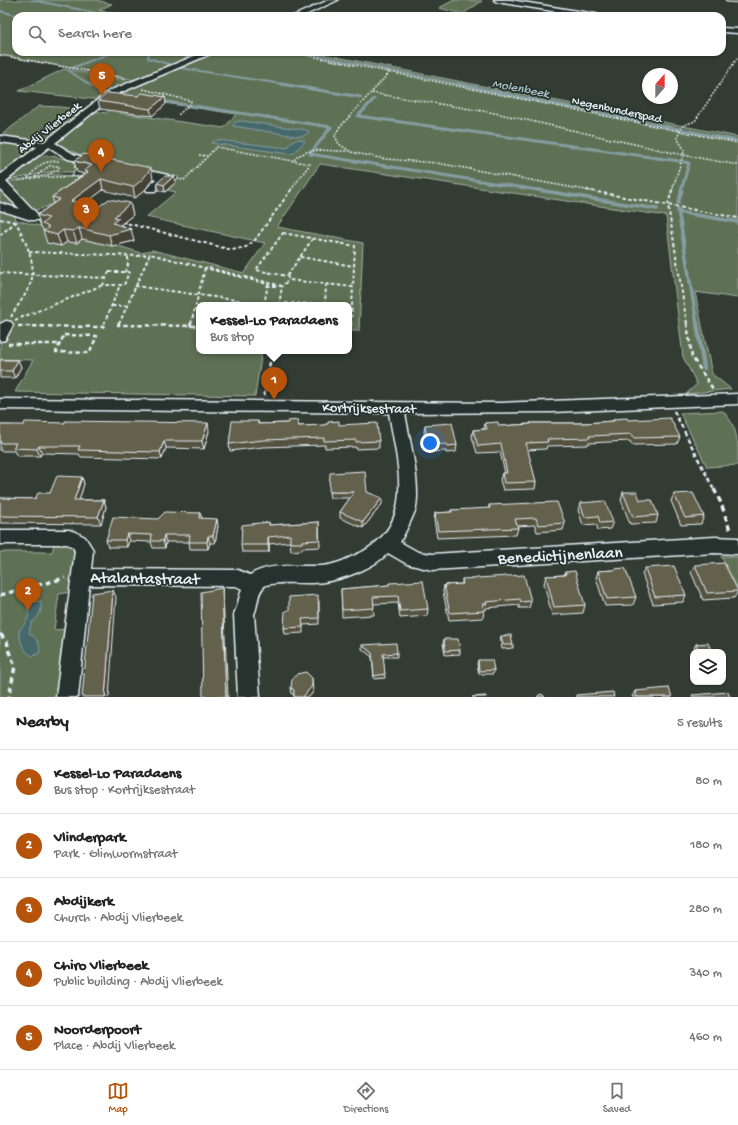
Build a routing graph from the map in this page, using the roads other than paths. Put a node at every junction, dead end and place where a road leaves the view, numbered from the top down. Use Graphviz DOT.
graph roads {
  1 [pos="497,0"];
  2 [pos="331,1"];
  3 [pos="306,12"];
  4 [pos="571,12"];
  5 [pos="726,30"];
  6 [pos="738,31"];
  7 [pos="201,56"];
  8 [pos="0,139"];
  9 [pos="48,144"];
  10 [pos="35,155"];
  11 [pos="72,157"];
  12 [pos="105,164"];
  13 [pos="127,169"];
  14 [pos="164,178"];
  15 [pos="177,179"];
  16 [pos="0,180"];
  17 [pos="151,188"];
  18 [pos="0,206"];
  19 [pos="738,399"];
  20 [pos="0,404"];
  21 [pos="396,407"];
  22 [pos="0,537"];
  23 [pos="387,543"];
  24 [pos="736,546"];
  25 [pos="81,577"];
  26 [pos="253,585"];
  27 [pos="66,697"];
  28 [pos="249,697"];
  1 -- 4 [label="street"];
  2 -- 3 [label="street"];
  5 -- 6 [label="street"];
  7 -- 9 [label="street, Abdij Vlierbeek"];
  8 -- 9 [label="street"];
  9 -- 10 [label="street, Abdij Vlierbeek"];
  9 -- 11 [label="street"];
  10 -- 11 [label="street"];
  10 -- 16 [label="street, Abdij Vlierbeek"];
  11 -- 12 [label="street"];
  13 -- 14 [label="street"];
  14 -- 15 [label="street"];
  14 -- 17 [label="street"];
  16 -- 18 [label="street"];
  19 -- 21 [label="street, Kortrijksestraat"];
  20 -- 21 [label="street, Kortrijksestraat"];
  21 -- 23 [label="street"];
  22 -- 25 [label="street, Atalantastraat"];
  23 -- 24 [label="street, Benedictijnenlaan"];
  23 -- 26 [label="street"];
  25 -- 26 [label="street, Atalantastraat"];
  25 -- 27 [label="street"];
  26 -- 28 [label="street"];
}
